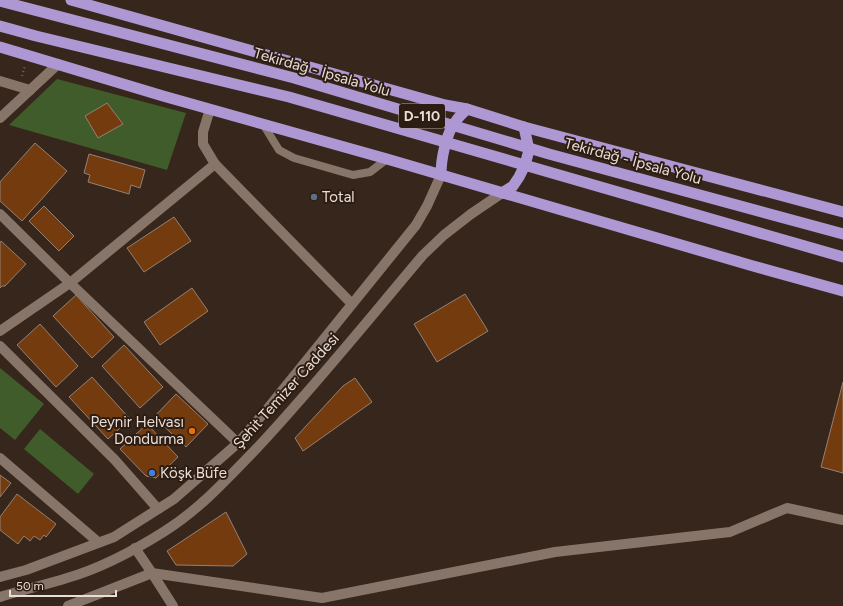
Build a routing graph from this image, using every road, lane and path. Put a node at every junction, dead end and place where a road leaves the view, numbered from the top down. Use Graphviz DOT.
graph roads {
  1 [pos="72,0"];
  2 [pos="0,1"];
  3 [pos="0,26"];
  4 [pos="0,47"];
  5 [pos="58,64"];
  6 [pos="0,81"];
  7 [pos="30,90"];
  8 [pos="210,109"];
  9 [pos="467,109"];
  10 [pos="0,118"];
  11 [pos="263,124"];
  12 [pos="524,127"];
  13 [pos="387,159"];
  14 [pos="215,164"];
  15 [pos="441,175"];
  16 [pos="502,193"];
  17 [pos="843,212"];
  18 [pos="0,214"];
  19 [pos="843,234"];
  20 [pos="843,257"];
  21 [pos="70,283"];
  22 [pos="843,291"];
  23 [pos="352,304"];
  24 [pos="0,331"];
  25 [pos="0,346"];
  26 [pos="238,443"];
  27 [pos="0,458"];
  28 [pos="158,509"];
  29 [pos="843,520"];
  30 [pos="98,542"];
  31 [pos="135,548"];
  32 [pos="152,573"];
  33 [pos="0,577"];
  34 [pos="0,597"];
  35 [pos="68,606"];
  36 [pos="173,606"];
  1 -- 9 [label="highway"];
  2 -- 19 [label="highway, Tekirdağ - İpsala Yolu / D-110"];
  3 -- 20 [label="highway, D-110"];
  4 -- 5 [label="highway"];
  5 -- 7 [label="street"];
  5 -- 8 [label="highway"];
  6 -- 7 [label="street"];
  7 -- 10 [label="street"];
  8 -- 11 [label="highway"];
  8 -- 14 [label="street"];
  9 -- 12 [label="highway"];
  9 -- 15 [label="highway"];
  11 -- 13 [label="highway"];
  11 -- 13 [label="lane"];
  12 -- 16 [label="highway"];
  12 -- 17 [label="highway"];
  13 -- 15 [label="highway"];
  14 -- 21 [label="street"];
  14 -- 23 [label="street"];
  15 -- 16 [label="highway"];
  15 -- 23 [label="street, Şehit Temizer Caddesi"];
  16 -- 22 [label="highway"];
  16 -- 31 [label="street, Şehit Temizer Caddesi"];
  18 -- 21 [label="street"];
  21 -- 24 [label="street"];
  21 -- 26 [label="street"];
  23 -- 26 [label="street, Şehit Temizer Caddesi"];
  25 -- 28 [label="street"];
  26 -- 28 [label="street, Şehit Temizer Caddesi"];
  27 -- 30 [label="street"];
  28 -- 30 [label="street, Şehit Temizer Caddesi"];
  29 -- 32 [label="street"];
  30 -- 33 [label="street, Şehit Temizer Caddesi"];
  31 -- 32 [label="street"];
  31 -- 34 [label="street, Şehit Temizer Caddesi"];
  32 -- 35 [label="street"];
  32 -- 36 [label="street"];
}
